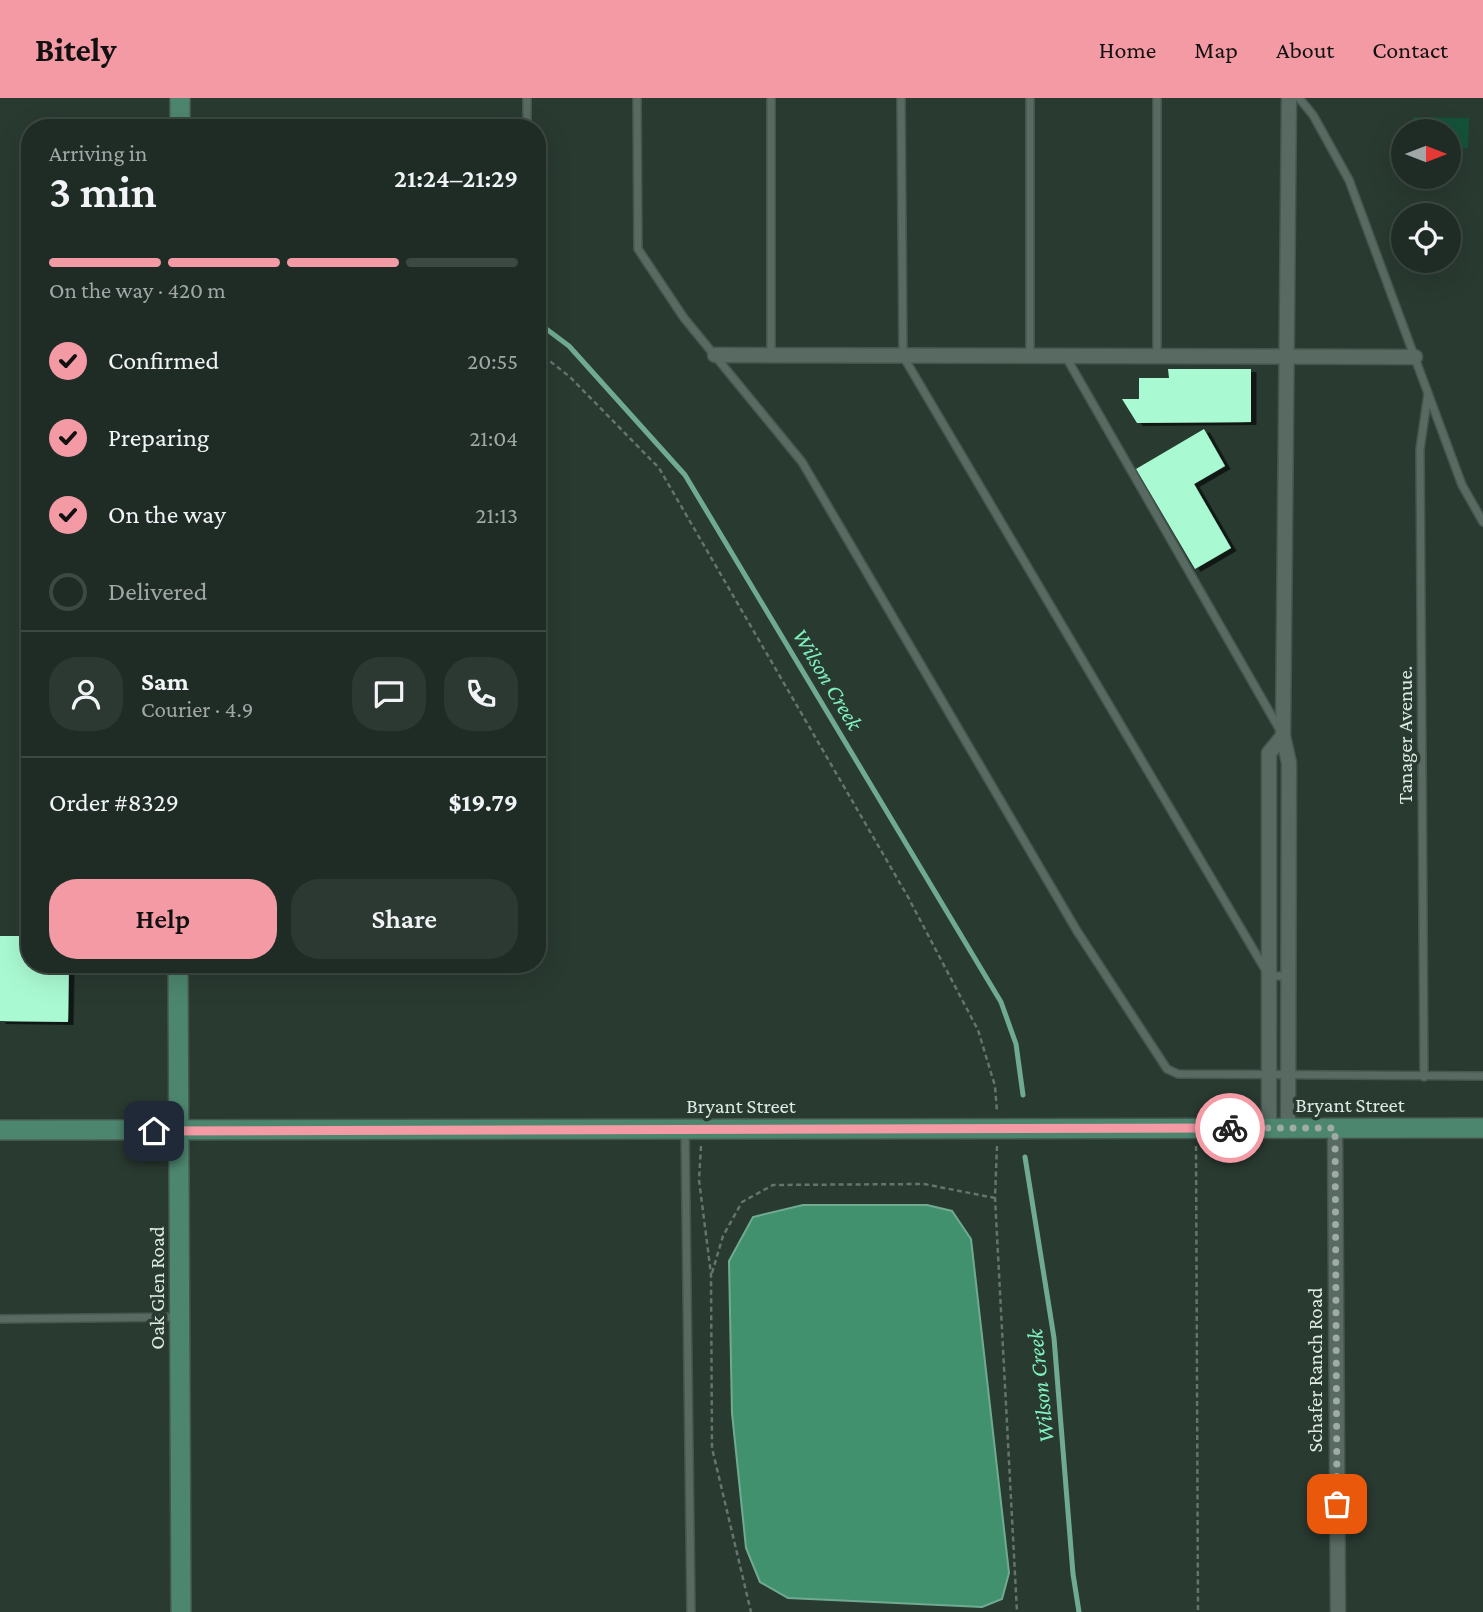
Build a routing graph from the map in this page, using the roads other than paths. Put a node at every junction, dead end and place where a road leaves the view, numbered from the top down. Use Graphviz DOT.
graph roads {
  1 [pos="180,98"];
  2 [pos="527,98"];
  3 [pos="637,98"];
  4 [pos="771,98"];
  5 [pos="901,98"];
  6 [pos="1030,98"];
  7 [pos="1157,98"];
  8 [pos="1289,98"];
  9 [pos="1299,98"];
  10 [pos="180,119"];
  11 [pos="527,119"];
  12 [pos="715,355"];
  13 [pos="771,355"];
  14 [pos="903,356"];
  15 [pos="1030,356"];
  16 [pos="1065,356"];
  17 [pos="1157,357"];
  18 [pos="1287,357"];
  19 [pos="1415,357"];
  20 [pos="1428,394"];
  21 [pos="1483,522"];
  22 [pos="1283,736"];
  23 [pos="178,973"];
  24 [pos="1269,976"];
  25 [pos="1288,976"];
  26 [pos="1269,1074"];
  27 [pos="1288,1075"];
  28 [pos="1483,1076"];
  29 [pos="1424,1077"];
  30 [pos="1278,1128"];
  31 [pos="1335,1128"];
  32 [pos="1483,1128"];
  33 [pos="693,1129"];
  34 [pos="0,1130"];
  35 [pos="179,1131"];
  36 [pos="180,1317"];
  37 [pos="0,1320"];
  38 [pos="181,1612"];
  39 [pos="691,1612"];
  40 [pos="1338,1612"];
  1 -- 10 [label="main road"];
  2 -- 11 [label="lane"];
  3 -- 12 [label="lane"];
  4 -- 13 [label="lane"];
  5 -- 14 [label="lane"];
  6 -- 15 [label="lane"];
  7 -- 17 [label="lane"];
  8 -- 18 [label="street"];
  9 -- 19 [label="lane"];
  12 -- 13 [label="street"];
  12 -- 26 [label="lane"];
  13 -- 14 [label="street"];
  14 -- 15 [label="street"];
  14 -- 24 [label="lane"];
  15 -- 16 [label="street"];
  16 -- 17 [label="street"];
  16 -- 22 [label="lane"];
  17 -- 18 [label="street"];
  18 -- 19 [label="street"];
  18 -- 22 [label="street"];
  19 -- 20 [label="lane"];
  20 -- 21 [label="lane"];
  20 -- 29 [label="lane, Tanager Avenue."];
  22 -- 24 [label="street"];
  22 -- 25 [label="street"];
  23 -- 35 [label="main road, Oak Glen Road"];
  24 -- 25 [label="lane"];
  24 -- 26 [label="street"];
  25 -- 27 [label="street"];
  26 -- 27 [label="lane"];
  26 -- 30 [label="street"];
  27 -- 29 [label="lane"];
  27 -- 30 [label="street"];
  28 -- 29 [label="lane"];
  30 -- 31 [label="main road, Bryant Street"];
  30 -- 33 [label="main road, Bryant Street"];
  31 -- 32 [label="main road, Bryant Street"];
  31 -- 40 [label="street, Schafer Ranch Road"];
  33 -- 35 [label="main road, Bryant Street"];
  33 -- 39 [label="lane"];
  34 -- 35 [label="main road, Bryant Street"];
  35 -- 36 [label="main road, Oak Glen Road"];
  36 -- 37 [label="lane"];
  36 -- 38 [label="main road, Oak Glen Road"];
}
